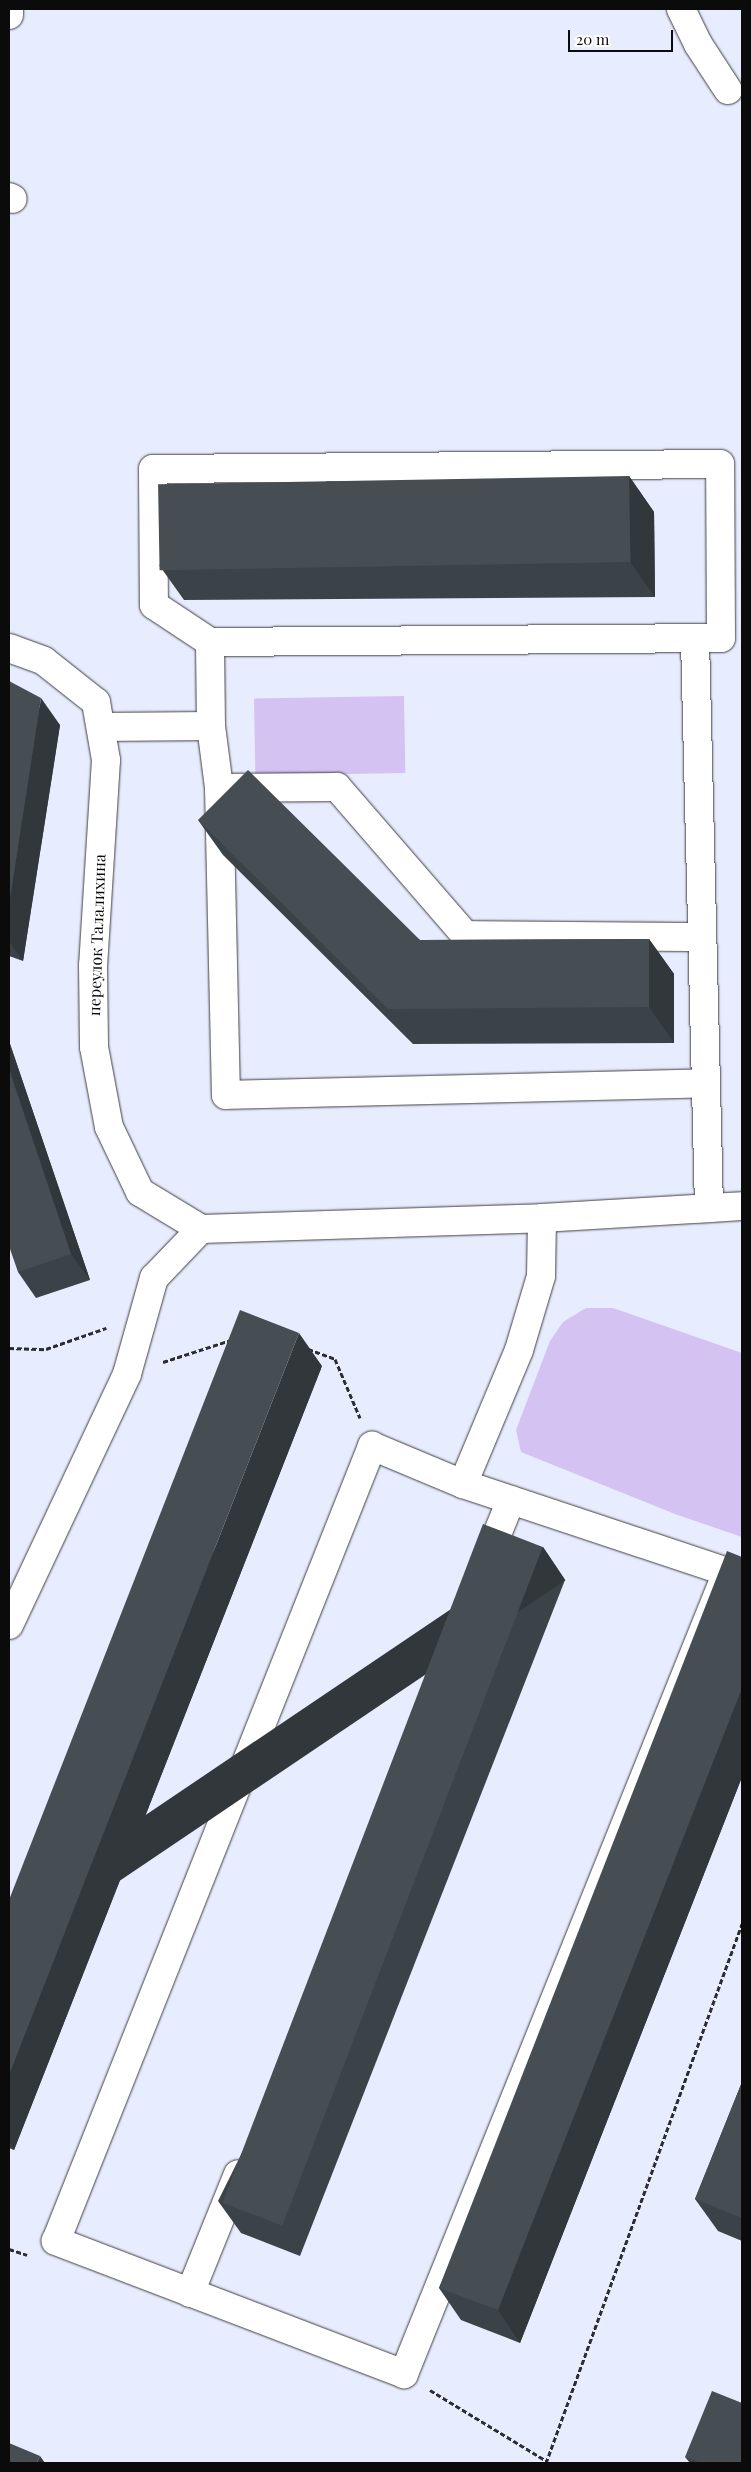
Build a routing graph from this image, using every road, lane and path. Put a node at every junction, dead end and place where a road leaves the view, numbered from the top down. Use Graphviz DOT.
graph roads {
  1 [pos="9,9"];
  2 [pos="681,9"];
  3 [pos="9,15"];
  4 [pos="728,90"];
  5 [pos="695,639"];
  6 [pos="210,642"];
  7 [pos="9,648"];
  8 [pos="211,726"];
  9 [pos="101,727"];
  10 [pos="219,788"];
  11 [pos="702,937"];
  12 [pos="705,1083"];
  13 [pos="742,1206"];
  14 [pos="709,1208"];
  15 [pos="542,1218"];
  16 [pos="201,1229"];
  17 [pos="114,1326"];
  18 [pos="240,1337"];
  19 [pos="302,1346"];
  20 [pos="9,1348"];
  21 [pos="127,1374"];
  22 [pos="372,1446"];
  23 [pos="463,1484"];
  24 [pos="510,1500"];
  25 [pos="473,1592"];
  26 [pos="9,1626"];
  27 [pos="742,1924"];
  28 [pos="246,2154"];
  29 [pos="190,2293"];
  30 [pos="546,2463"];
  1 -- 3 [label="street"];
  2 -- 4 [label="street"];
  5 -- 6 [label="street"];
  5 -- 6 [label="street"];
  5 -- 11 [label="street"];
  6 -- 8 [label="street"];
  7 -- 9 [label="street, переулок Талалихина"];
  8 -- 9 [label="street"];
  8 -- 10 [label="street"];
  9 -- 16 [label="street, переулок Талалихина"];
  10 -- 11 [label="street"];
  10 -- 12 [label="street"];
  11 -- 12 [label="street"];
  12 -- 14 [label="street"];
  13 -- 14 [label="street"];
  14 -- 15 [label="street"];
  15 -- 16 [label="street"];
  15 -- 23 [label="street"];
  16 -- 21 [label="street"];
  17 -- 20 [label="path"];
  18 -- 21 [label="path"];
  19 -- 22 [label="path"];
  21 -- 26 [label="street"];
  22 -- 23 [label="street"];
  22 -- 29 [label="street"];
  23 -- 24 [label="street"];
  24 -- 25 [label="street"];
  24 -- 29 [label="street"];
  27 -- 30 [label="path"];
  28 -- 29 [label="street"];
}
